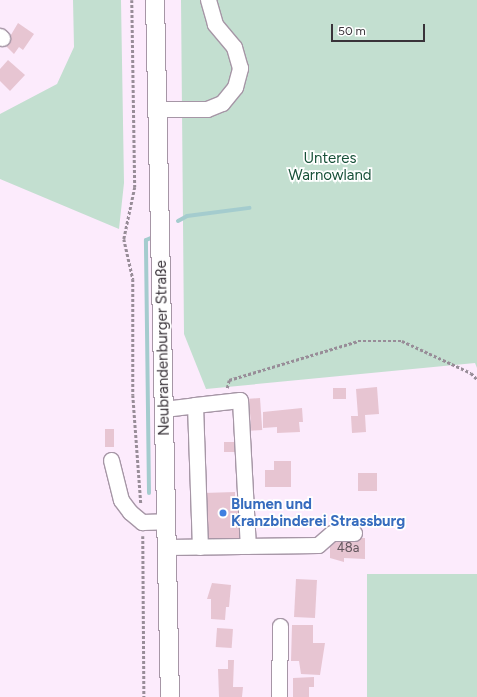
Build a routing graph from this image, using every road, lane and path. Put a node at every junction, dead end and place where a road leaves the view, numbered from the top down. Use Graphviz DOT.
graph roads {
  1 [pos="132,0"];
  2 [pos="155,0"];
  3 [pos="208,0"];
  4 [pos="158,109"];
  5 [pos="477,379"];
  6 [pos="223,402"];
  7 [pos="195,405"];
  8 [pos="164,409"];
  9 [pos="111,460"];
  10 [pos="166,521"];
  11 [pos="142,522"];
  12 [pos="354,533"];
  13 [pos="200,546"];
  14 [pos="248,546"];
  15 [pos="166,547"];
  16 [pos="280,626"];
  17 [pos="144,697"];
  18 [pos="170,697"];
  19 [pos="279,697"];
  1 -- 11 [label="path"];
  2 -- 4 [label="main road, Neubrandenburger Straße"];
  3 -- 4 [label="street"];
  4 -- 8 [label="main road, Neubrandenburger Straße"];
  5 -- 6 [label="path"];
  6 -- 7 [label="street"];
  6 -- 14 [label="street"];
  7 -- 8 [label="street"];
  7 -- 13 [label="street"];
  8 -- 10 [label="main road, Neubrandenburger Straße"];
  9 -- 11 [label="street"];
  10 -- 11 [label="street"];
  10 -- 15 [label="main road, Neubrandenburger Straße"];
  11 -- 17 [label="path"];
  12 -- 14 [label="street"];
  13 -- 14 [label="street"];
  13 -- 15 [label="street"];
  15 -- 18 [label="main road, Neubrandenburger Straße"];
  16 -- 19 [label="street"];
}
